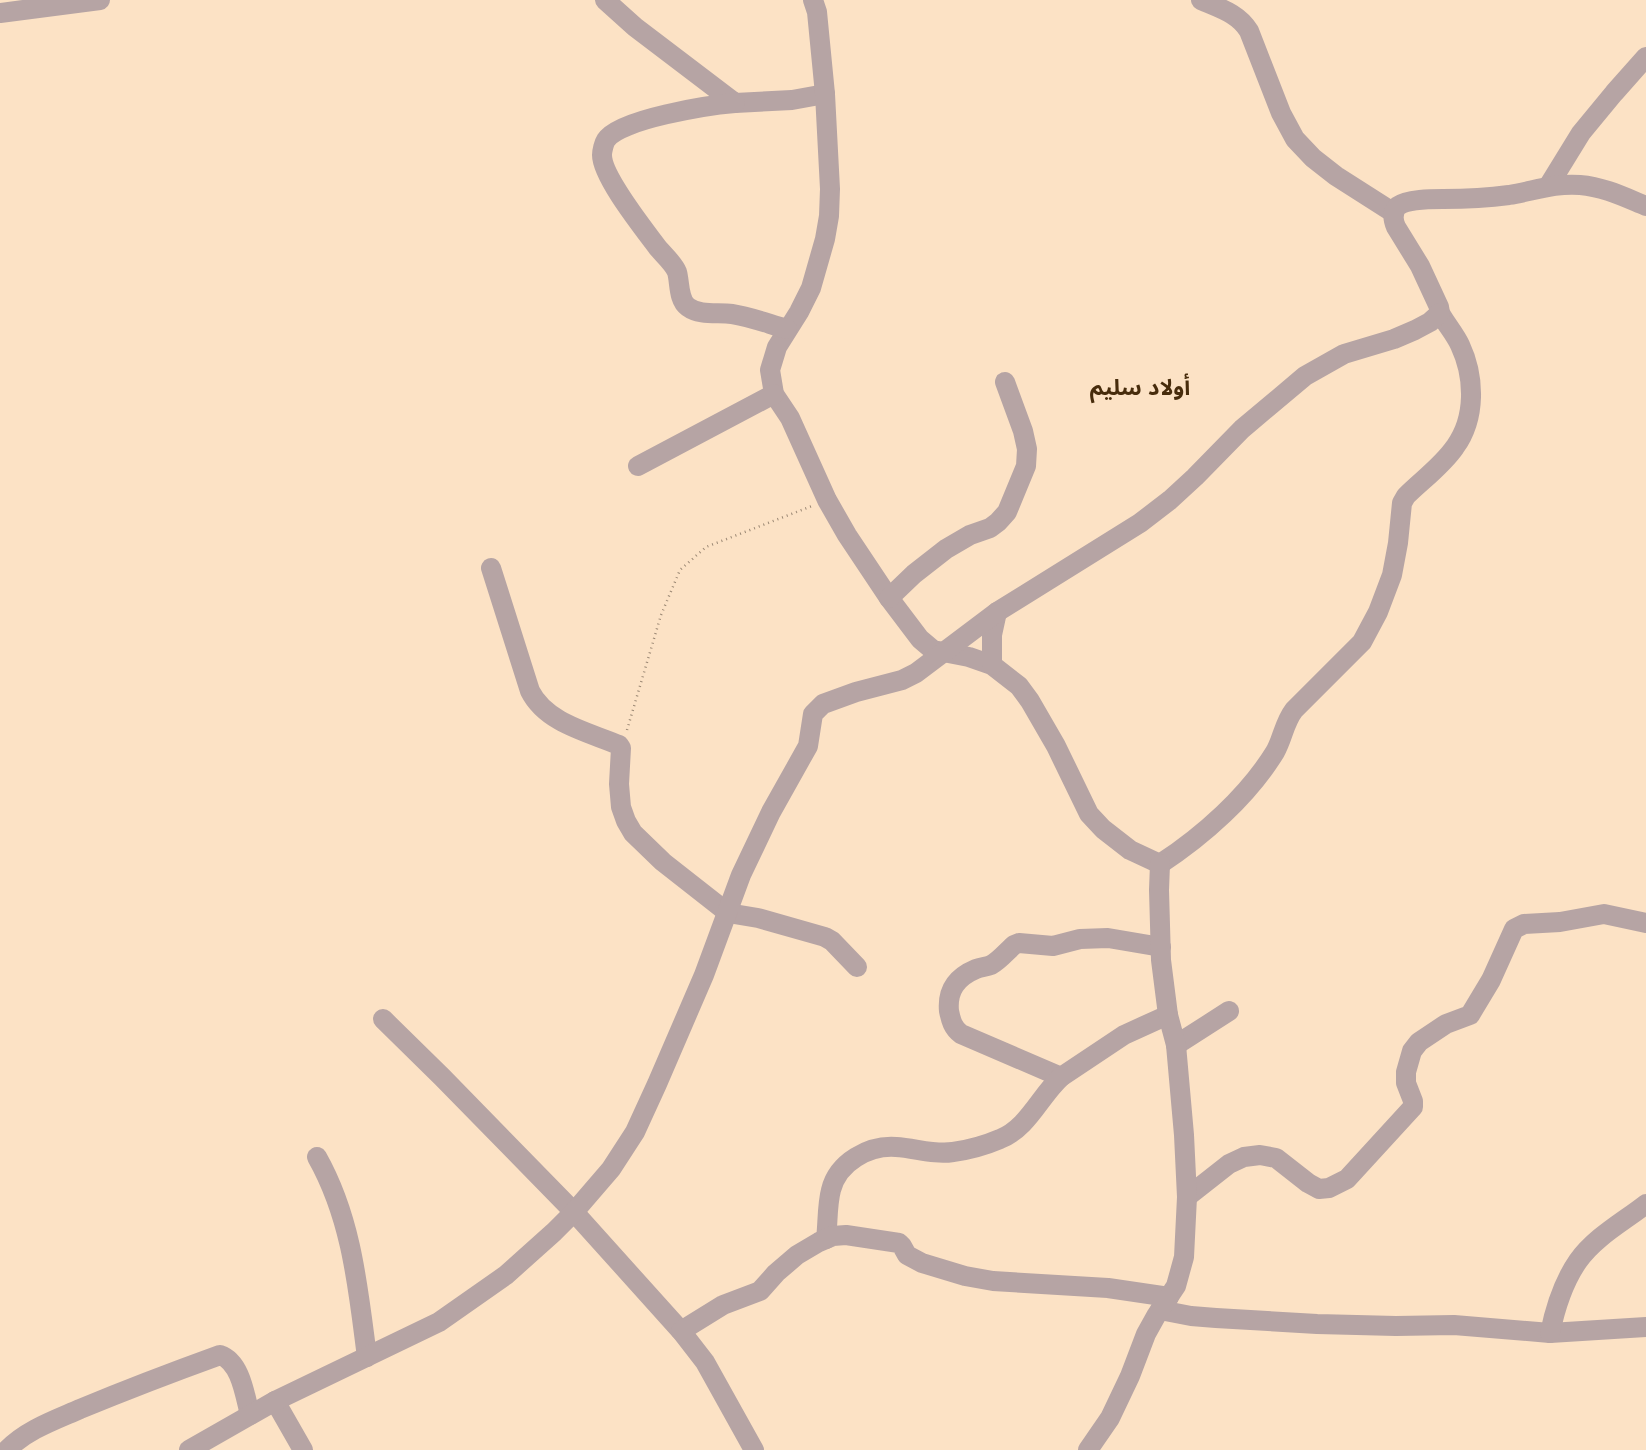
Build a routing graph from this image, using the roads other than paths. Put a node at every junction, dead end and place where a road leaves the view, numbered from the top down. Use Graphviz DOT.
graph roads {
  1 [pos="100,0"];
  2 [pos="605,0"];
  3 [pos="813,0"];
  4 [pos="1201,0"];
  5 [pos="1237,8"];
  6 [pos="0,13"];
  7 [pos="1646,57"];
  8 [pos="825,94"];
  9 [pos="735,103"];
  10 [pos="1549,185"];
  11 [pos="1646,206"];
  12 [pos="1394,212"];
  13 [pos="1440,313"];
  14 [pos="787,329"];
  15 [pos="1005,382"];
  16 [pos="774,394"];
  17 [pos="638,466"];
  18 [pos="491,568"];
  19 [pos="889,598"];
  20 [pos="997,612"];
  21 [pos="944,652"];
  22 [pos="992,665"];
  23 [pos="1160,864"];
  24 [pos="728,913"];
  25 [pos="1646,923"];
  26 [pos="1161,947"];
  27 [pos="857,967"];
  28 [pos="1230,1011"];
  29 [pos="1168,1015"];
  30 [pos="383,1019"];
  31 [pos="1176,1045"];
  32 [pos="1061,1078"];
  33 [pos="317,1157"];
  34 [pos="1188,1197"];
  35 [pos="1646,1204"];
  36 [pos="574,1212"];
  37 [pos="826,1239"];
  38 [pos="1165,1303"];
  39 [pos="1646,1327"];
  40 [pos="681,1331"];
  41 [pos="1550,1333"];
  42 [pos="367,1357"];
  43 [pos="275,1401"];
  44 [pos="250,1415"];
  45 [pos="7,1450"];
  46 [pos="189,1450"];
  47 [pos="303,1450"];
  48 [pos="754,1450"];
  49 [pos="1088,1450"];
  1 -- 6 [label="street"];
  2 -- 9 [label="street"];
  3 -- 8 [label="street"];
  4 -- 5 [label="street"];
  5 -- 12 [label="street"];
  7 -- 10 [label="street"];
  8 -- 9 [label="street"];
  8 -- 14 [label="street"];
  9 -- 14 [label="street"];
  10 -- 11 [label="street"];
  10 -- 12 [label="street"];
  12 -- 13 [label="street"];
  13 -- 20 [label="street"];
  13 -- 23 [label="street"];
  14 -- 16 [label="street"];
  15 -- 19 [label="street"];
  16 -- 17 [label="street"];
  16 -- 19 [label="street"];
  18 -- 24 [label="street"];
  19 -- 21 [label="street"];
  20 -- 21 [label="street"];
  20 -- 22 [label="street"];
  21 -- 22 [label="street"];
  21 -- 24 [label="street"];
  22 -- 23 [label="street"];
  23 -- 26 [label="street"];
  24 -- 27 [label="street"];
  24 -- 36 [label="street"];
  25 -- 34 [label="street"];
  26 -- 29 [label="street"];
  26 -- 32 [label="street"];
  28 -- 31 [label="street"];
  29 -- 31 [label="street"];
  29 -- 32 [label="street"];
  30 -- 36 [label="street"];
  31 -- 34 [label="street"];
  32 -- 37 [label="street"];
  33 -- 42 [label="street"];
  34 -- 38 [label="street"];
  35 -- 41 [label="street"];
  36 -- 40 [label="street"];
  36 -- 42 [label="street"];
  37 -- 38 [label="street"];
  37 -- 40 [label="street"];
  38 -- 41 [label="street"];
  38 -- 49 [label="street"];
  39 -- 41 [label="street"];
  40 -- 48 [label="street"];
  42 -- 43 [label="street"];
  43 -- 44 [label="street"];
  43 -- 47 [label="street"];
  44 -- 45 [label="street"];
  44 -- 46 [label="street"];
}
